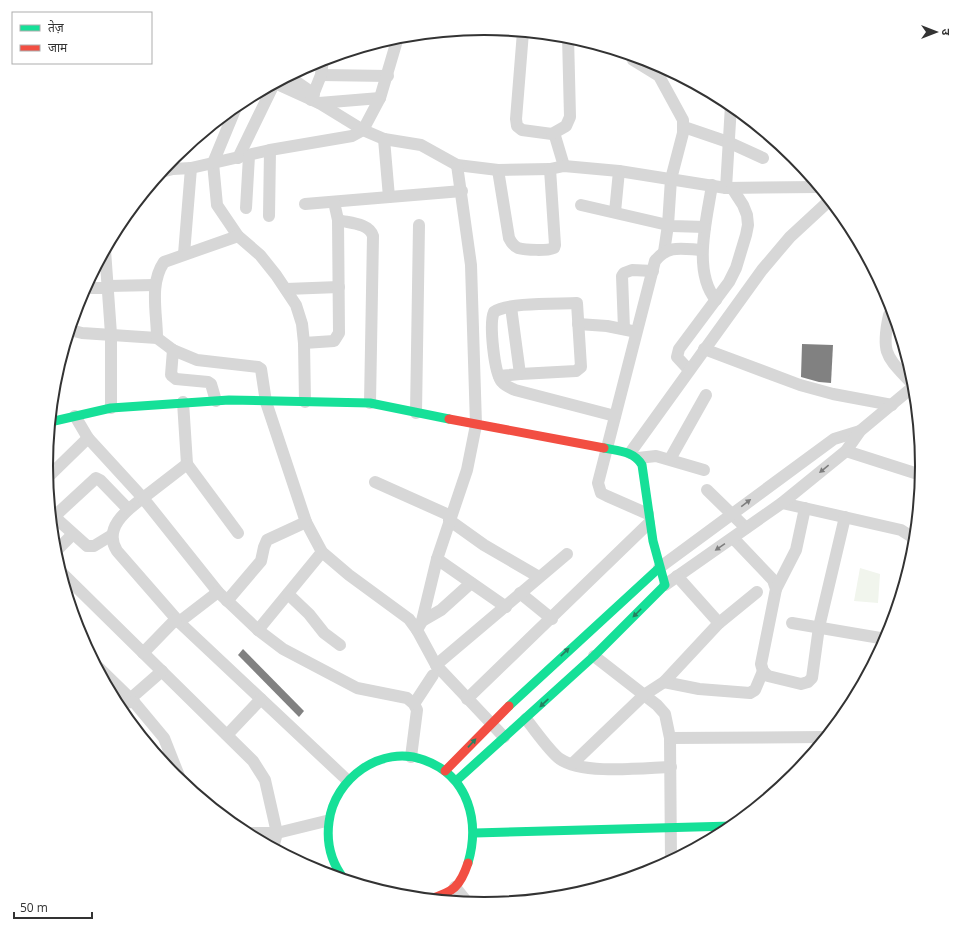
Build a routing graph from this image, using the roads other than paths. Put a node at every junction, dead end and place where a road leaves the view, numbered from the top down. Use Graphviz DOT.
graph roads {
  1 [pos="523,37"];
  2 [pos="568,43"];
  3 [pos="396,44"];
  4 [pos="641,65"];
  5 [pos="322,67"];
  6 [pos="321,75"];
  7 [pos="388,76"];
  8 [pos="292,80"];
  9 [pos="281,86"];
  10 [pos="272,91"];
  11 [pos="380,98"];
  12 [pos="314,99"];
  13 [pos="730,113"];
  14 [pos="232,117"];
  15 [pos="684,127"];
  16 [pos="363,130"];
  17 [pos="552,134"];
  18 [pos="384,139"];
  19 [pos="728,142"];
  20 [pos="270,150"];
  21 [pos="243,157"];
  22 [pos="763,158"];
  23 [pos="213,163"];
  24 [pos="457,165"];
  25 [pos="564,166"];
  26 [pos="173,167"];
  27 [pos="191,168"];
  28 [pos="550,169"];
  29 [pos="498,170"];
  30 [pos="620,171"];
  31 [pos="671,179"];
  32 [pos="712,185"];
  33 [pos="811,186"];
  34 [pos="729,188"];
  35 [pos="462,191"];
  36 [pos="389,197"];
  37 [pos="334,202"];
  38 [pos="305,204"];
  39 [pos="826,204"];
  40 [pos="581,205"];
  41 [pos="246,208"];
  42 [pos="615,212"];
  43 [pos="269,216"];
  44 [pos="338,220"];
  45 [pos="419,225"];
  46 [pos="668,225"];
  47 [pos="705,227"];
  48 [pos="238,236"];
  49 [pos="702,250"];
  50 [pos="664,252"];
  51 [pos="184,254"];
  52 [pos="106,259"];
  53 [pos="653,271"];
  54 [pos="155,285"];
  55 [pos="108,287"];
  56 [pos="339,287"];
  57 [pos="92,288"];
  58 [pos="286,289"];
  59 [pos="716,300"];
  60 [pos="511,307"];
  61 [pos="888,318"];
  62 [pos="578,324"];
  63 [pos="624,329"];
  64 [pos="75,331"];
  65 [pos="637,333"];
  66 [pos="111,334"];
  67 [pos="157,338"];
  68 [pos="304,343"];
  69 [pos="704,349"];
  70 [pos="172,350"];
  71 [pos="689,370"];
  72 [pos="520,374"];
  73 [pos="499,376"];
  74 [pos="906,376"];
  75 [pos="908,391"];
  76 [pos="706,395"];
  77 [pos="216,401"];
  78 [pos="183,402"];
  79 [pos="266,402"];
  80 [pos="305,402"];
  81 [pos="370,403"];
  82 [pos="892,405"];
  83 [pos="112,408"];
  84 [pos="416,412"];
  85 [pos="75,416"];
  86 [pos="615,416"];
  87 [pos="56,421"];
  88 [pos="476,425"];
  89 [pos="860,431"];
  90 [pos="88,438"];
  91 [pos="607,449"];
  92 [pos="846,451"];
  93 [pos="634,455"];
  94 [pos="670,459"];
  95 [pos="187,464"];
  96 [pos="704,470"];
  97 [pos="53,472"];
  98 [pos="915,472"];
  99 [pos="375,482"];
  100 [pos="707,490"];
  101 [pos="143,498"];
  102 [pos="782,503"];
  103 [pos="805,508"];
  104 [pos="128,509"];
  105 [pos="732,514"];
  106 [pos="845,517"];
  107 [pos="450,518"];
  108 [pos="649,518"];
  109 [pos="306,522"];
  110 [pos="746,528"];
  111 [pos="238,533"];
  112 [pos="73,534"];
  113 [pos="112,535"];
  114 [pos="909,535"];
  115 [pos="733,538"];
  116 [pos="60,546"];
  117 [pos="322,552"];
  118 [pos="567,554"];
  119 [pos="438,560"];
  120 [pos="658,568"];
  121 [pos="677,576"];
  122 [pos="539,577"];
  123 [pos="68,579"];
  124 [pos="471,583"];
  125 [pos="665,585"];
  126 [pos="776,589"];
  127 [pos="218,592"];
  128 [pos="757,592"];
  129 [pos="520,593"];
  130 [pos="288,594"];
  131 [pos="227,601"];
  132 [pos="506,607"];
  133 [pos="552,619"];
  134 [pos="178,621"];
  135 [pos="719,623"];
  136 [pos="792,623"];
  137 [pos="419,626"];
  138 [pos="819,626"];
  139 [pos="258,630"];
  140 [pos="879,638"];
  141 [pos="340,645"];
  142 [pos="144,653"];
  143 [pos="594,656"];
  144 [pos="434,670"];
  145 [pos="162,671"];
  146 [pos="763,671"];
  147 [pos="110,679"];
  148 [pos="664,682"];
  149 [pos="644,695"];
  150 [pos="262,699"];
  151 [pos="467,700"];
  152 [pos="132,701"];
  153 [pos="124,702"];
  154 [pos="414,704"];
  155 [pos="526,719"];
  156 [pos="490,723"];
  157 [pos="226,735"];
  158 [pos="504,737"];
  159 [pos="819,737"];
  160 [pos="670,738"];
  161 [pos="411,757"];
  162 [pos="572,764"];
  163 [pos="176,767"];
  164 [pos="671,767"];
  165 [pos="445,771"];
  166 [pos="346,779"];
  167 [pos="456,781"];
  168 [pos="326,821"];
  169 [pos="719,827"];
  170 [pos="671,829"];
  171 [pos="259,833"];
  172 [pos="277,833"];
  173 [pos="475,833"];
  174 [pos="274,843"];
  175 [pos="671,855"];
  176 [pos="333,869"];
  177 [pos="452,893"];
  1 -- 17 [label="street"];
  2 -- 17 [label="street"];
  3 -- 7 [label="street"];
  4 -- 15 [label="street"];
  5 -- 6 [label="street"];
  6 -- 7 [label="street"];
  6 -- 12 [label="street"];
  7 -- 11 [label="street"];
  8 -- 12 [label="street"];
  9 -- 12 [label="street"];
  10 -- 21 [label="street"];
  11 -- 12 [label="street"];
  11 -- 16 [label="street"];
  12 -- 16 [label="street"];
  13 -- 19 [label="street"];
  14 -- 23 [label="street"];
  15 -- 19 [label="street"];
  15 -- 31 [label="street"];
  16 -- 18 [label="street"];
  16 -- 20 [label="street"];
  17 -- 25 [label="street"];
  18 -- 24 [label="street"];
  18 -- 36 [label="street"];
  19 -- 22 [label="street"];
  19 -- 34 [label="street"];
  20 -- 21 [label="street"];
  20 -- 43 [label="street"];
  21 -- 23 [label="street"];
  21 -- 41 [label="street"];
  23 -- 27 [label="street"];
  23 -- 48 [label="street"];
  24 -- 29 [label="street"];
  24 -- 35 [label="street"];
  25 -- 28 [label="street"];
  25 -- 30 [label="street"];
  26 -- 27 [label="street"];
  27 -- 51 [label="street"];
  28 -- 29 [label="street"];
  28 -- 29 [label="street"];
  30 -- 31 [label="street"];
  30 -- 42 [label="street"];
  31 -- 32 [label="street"];
  31 -- 46 [label="street"];
  32 -- 34 [label="street"];
  32 -- 47 [label="street"];
  33 -- 34 [label="street"];
  34 -- 59 [label="street"];
  35 -- 36 [label="street"];
  35 -- 88 [label="street"];
  36 -- 37 [label="street"];
  37 -- 38 [label="street"];
  37 -- 44 [label="street"];
  39 -- 69 [label="street"];
  40 -- 42 [label="street"];
  42 -- 46 [label="street"];
  44 -- 56 [label="street"];
  44 -- 81 [label="street"];
  45 -- 84 [label="street"];
  46 -- 47 [label="street"];
  46 -- 50 [label="street"];
  47 -- 49 [label="street"];
  48 -- 51 [label="street"];
  48 -- 58 [label="street"];
  49 -- 50 [label="street"];
  49 -- 59 [label="street"];
  50 -- 53 [label="street"];
  51 -- 54 [label="street"];
  52 -- 55 [label="street"];
  53 -- 63 [label="street"];
  53 -- 65 [label="street"];
  54 -- 55 [label="street"];
  54 -- 67 [label="street"];
  55 -- 57 [label="street"];
  55 -- 66 [label="street"];
  56 -- 58 [label="street"];
  56 -- 68 [label="street"];
  58 -- 68 [label="street"];
  59 -- 71 [label="street"];
  60 -- 62 [label="street"];
  60 -- 72 [label="street"];
  60 -- 73 [label="street"];
  61 -- 74 [label="street"];
  62 -- 63 [label="street"];
  62 -- 72 [label="street"];
  63 -- 65 [label="street"];
  64 -- 66 [label="street"];
  65 -- 86 [label="street"];
  66 -- 67 [label="street"];
  66 -- 83 [label="street"];
  67 -- 70 [label="street"];
  68 -- 80 [label="street"];
  69 -- 71 [label="street"];
  69 -- 82 [label="street"];
  70 -- 77 [label="street"];
  70 -- 79 [label="street"];
  71 -- 93 [label="street"];
  72 -- 73 [label="street"];
  73 -- 86 [label="street"];
  75 -- 82 [label="street"];
  76 -- 94 [label="street"];
  77 -- 78 [label="street"];
  77 -- 79 [label="street"];
  78 -- 83 [label="street"];
  78 -- 95 [label="street"];
  79 -- 80 [label="street"];
  79 -- 109 [label="street"];
  80 -- 81 [label="street"];
  81 -- 84 [label="street"];
  82 -- 89 [label="street"];
  83 -- 85 [label="street"];
  84 -- 88 [label="street"];
  85 -- 87 [label="street"];
  85 -- 90 [label="street"];
  86 -- 91 [label="street"];
  88 -- 91 [label="street"];
  88 -- 107 [label="street"];
  89 -- 92 [label="street"];
  105 -- 89 [label="street, one-way"];
  90 -- 97 [label="street"];
  90 -- 101 [label="street"];
  91 -- 93 [label="street"];
  91 -- 108 [label="street"];
  92 -- 98 [label="street"];
  92 -- 102 [label="street, one-way"];
  93 -- 94 [label="street"];
  93 -- 108 [label="street"];
  94 -- 96 [label="street"];
  95 -- 101 [label="street"];
  95 -- 111 [label="street"];
  99 -- 107 [label="street"];
  100 -- 105 [label="street"];
  101 -- 104 [label="street"];
  101 -- 127 [label="street"];
  102 -- 103 [label="street"];
  102 -- 110 [label="street"];
  103 -- 106 [label="street"];
  103 -- 126 [label="street"];
  104 -- 112 [label="street"];
  104 -- 113 [label="street"];
  105 -- 110 [label="street"];
  105 -- 120 [label="street"];
  106 -- 114 [label="street"];
  106 -- 138 [label="street"];
  107 -- 119 [label="street"];
  107 -- 122 [label="street"];
  108 -- 120 [label="street"];
  108 -- 133 [label="street"];
  109 -- 117 [label="street"];
  109 -- 131 [label="street"];
  110 -- 115 [label="street"];
  112 -- 113 [label="street"];
  112 -- 116 [label="street"];
  113 -- 134 [label="street"];
  115 -- 121 [label="street, one-way"];
  115 -- 126 [label="street"];
  117 -- 130 [label="street"];
  117 -- 137 [label="street"];
  118 -- 122 [label="street"];
  119 -- 124 [label="street"];
  119 -- 137 [label="street"];
  120 -- 125 [label="street"];
  156 -- 120 [label="street, one-way"];
  121 -- 125 [label="street"];
  121 -- 135 [label="street"];
  122 -- 129 [label="street"];
  123 -- 142 [label="street"];
  124 -- 132 [label="street"];
  124 -- 137 [label="street"];
  125 -- 143 [label="street, one-way"];
  126 -- 146 [label="street"];
  127 -- 131 [label="street"];
  127 -- 134 [label="street"];
  128 -- 135 [label="street"];
  129 -- 132 [label="street"];
  129 -- 133 [label="street"];
  130 -- 139 [label="street"];
  130 -- 141 [label="street"];
  131 -- 139 [label="street"];
  132 -- 144 [label="street"];
  133 -- 151 [label="street"];
  134 -- 142 [label="street"];
  134 -- 150 [label="street"];
  135 -- 148 [label="street"];
  136 -- 138 [label="street"];
  137 -- 144 [label="street"];
  138 -- 140 [label="street"];
  138 -- 146 [label="street"];
  139 -- 154 [label="street"];
  142 -- 145 [label="street"];
  143 -- 149 [label="street"];
  143 -- 155 [label="street, one-way"];
  144 -- 151 [label="street"];
  144 -- 154 [label="street"];
  145 -- 152 [label="street"];
  145 -- 157 [label="street"];
  146 -- 148 [label="street"];
  147 -- 152 [label="street"];
  148 -- 149 [label="street"];
  149 -- 160 [label="street"];
  149 -- 162 [label="street"];
  150 -- 157 [label="street"];
  150 -- 166 [label="street"];
  151 -- 156 [label="street"];
  152 -- 153 [label="street"];
  152 -- 163 [label="street"];
  154 -- 161 [label="street"];
  155 -- 158 [label="street"];
  155 -- 162 [label="street"];
  156 -- 158 [label="street"];
  165 -- 156 [label="street, one-way"];
  157 -- 172 [label="street"];
  158 -- 167 [label="street"];
  159 -- 160 [label="street"];
  160 -- 164 [label="street"];
  161 -- 165 [label="street"];
  161 -- 166 [label="street"];
  162 -- 164 [label="street"];
  164 -- 170 [label="street"];
  165 -- 167 [label="street"];
  166 -- 168 [label="street"];
  167 -- 173 [label="street"];
  168 -- 172 [label="street"];
  168 -- 176 [label="street"];
  169 -- 170 [label="street"];
  170 -- 173 [label="street"];
  170 -- 175 [label="street"];
  171 -- 172 [label="street"];
  172 -- 174 [label="street"];
  173 -- 177 [label="street"];
}
